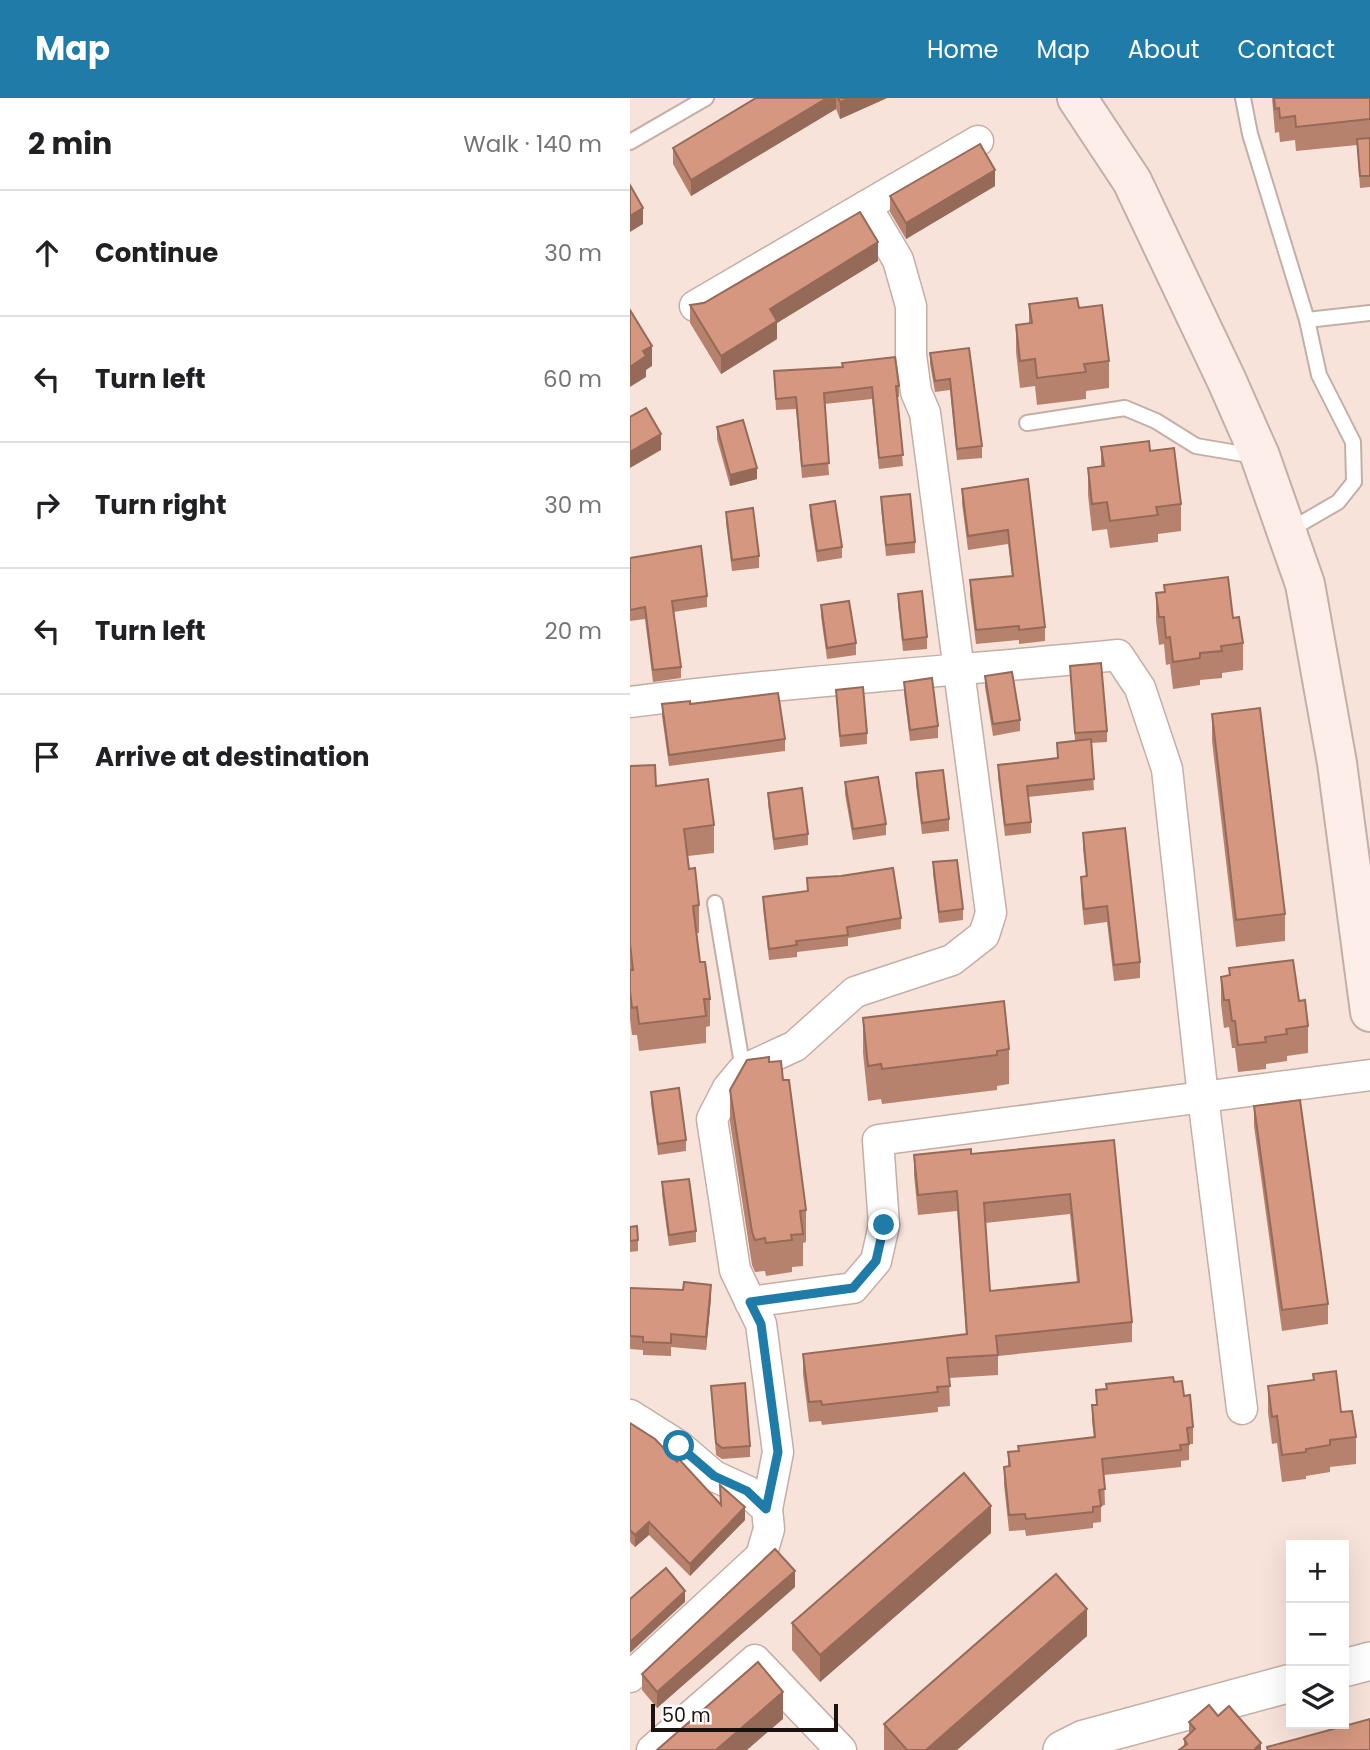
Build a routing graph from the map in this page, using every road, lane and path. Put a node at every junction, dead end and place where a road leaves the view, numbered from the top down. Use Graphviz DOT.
graph roads {
  1 [pos="706,98"];
  2 [pos="1077,98"];
  3 [pos="1243,98"];
  4 [pos="978,141"];
  5 [pos="630,142"];
  6 [pos="866,206"];
  7 [pos="695,306"];
  8 [pos="1370,313"];
  9 [pos="1307,320"];
  10 [pos="1027,423"];
  11 [pos="1260,456"];
  12 [pos="1287,532"];
  13 [pos="960,670"];
  14 [pos="630,702"];
  15 [pos="715,903"];
  16 [pos="1370,1012"];
  17 [pos="743,1070"];
  18 [pos="1370,1075"];
  19 [pos="1203,1097"];
  20 [pos="750,1302"];
  21 [pos="1242,1409"];
  22 [pos="630,1415"];
  23 [pos="766,1509"];
  24 [pos="630,1677"];
  25 [pos="1286,1684"];
  26 [pos="652,1750"];
  27 [pos="841,1750"];
  28 [pos="1062,1750"];
  1 -- 5 [label="lane"];
  2 -- 11 [label="main road"];
  3 -- 9 [label="lane"];
  4 -- 6 [label="street"];
  6 -- 7 [label="street"];
  6 -- 13 [label="street"];
  8 -- 9 [label="lane"];
  9 -- 12 [label="lane"];
  10 -- 11 [label="lane"];
  11 -- 12 [label="main road"];
  12 -- 16 [label="main road"];
  13 -- 14 [label="street"];
  13 -- 17 [label="street"];
  13 -- 19 [label="street"];
  15 -- 17 [label="lane"];
  17 -- 20 [label="street"];
  18 -- 19 [label="street"];
  19 -- 20 [label="street"];
  19 -- 21 [label="street"];
  20 -- 23 [label="street"];
  22 -- 23 [label="street"];
  23 -- 24 [label="street"];
  25 -- 28 [label="street"];
  26 -- 27 [label="street"];
}
